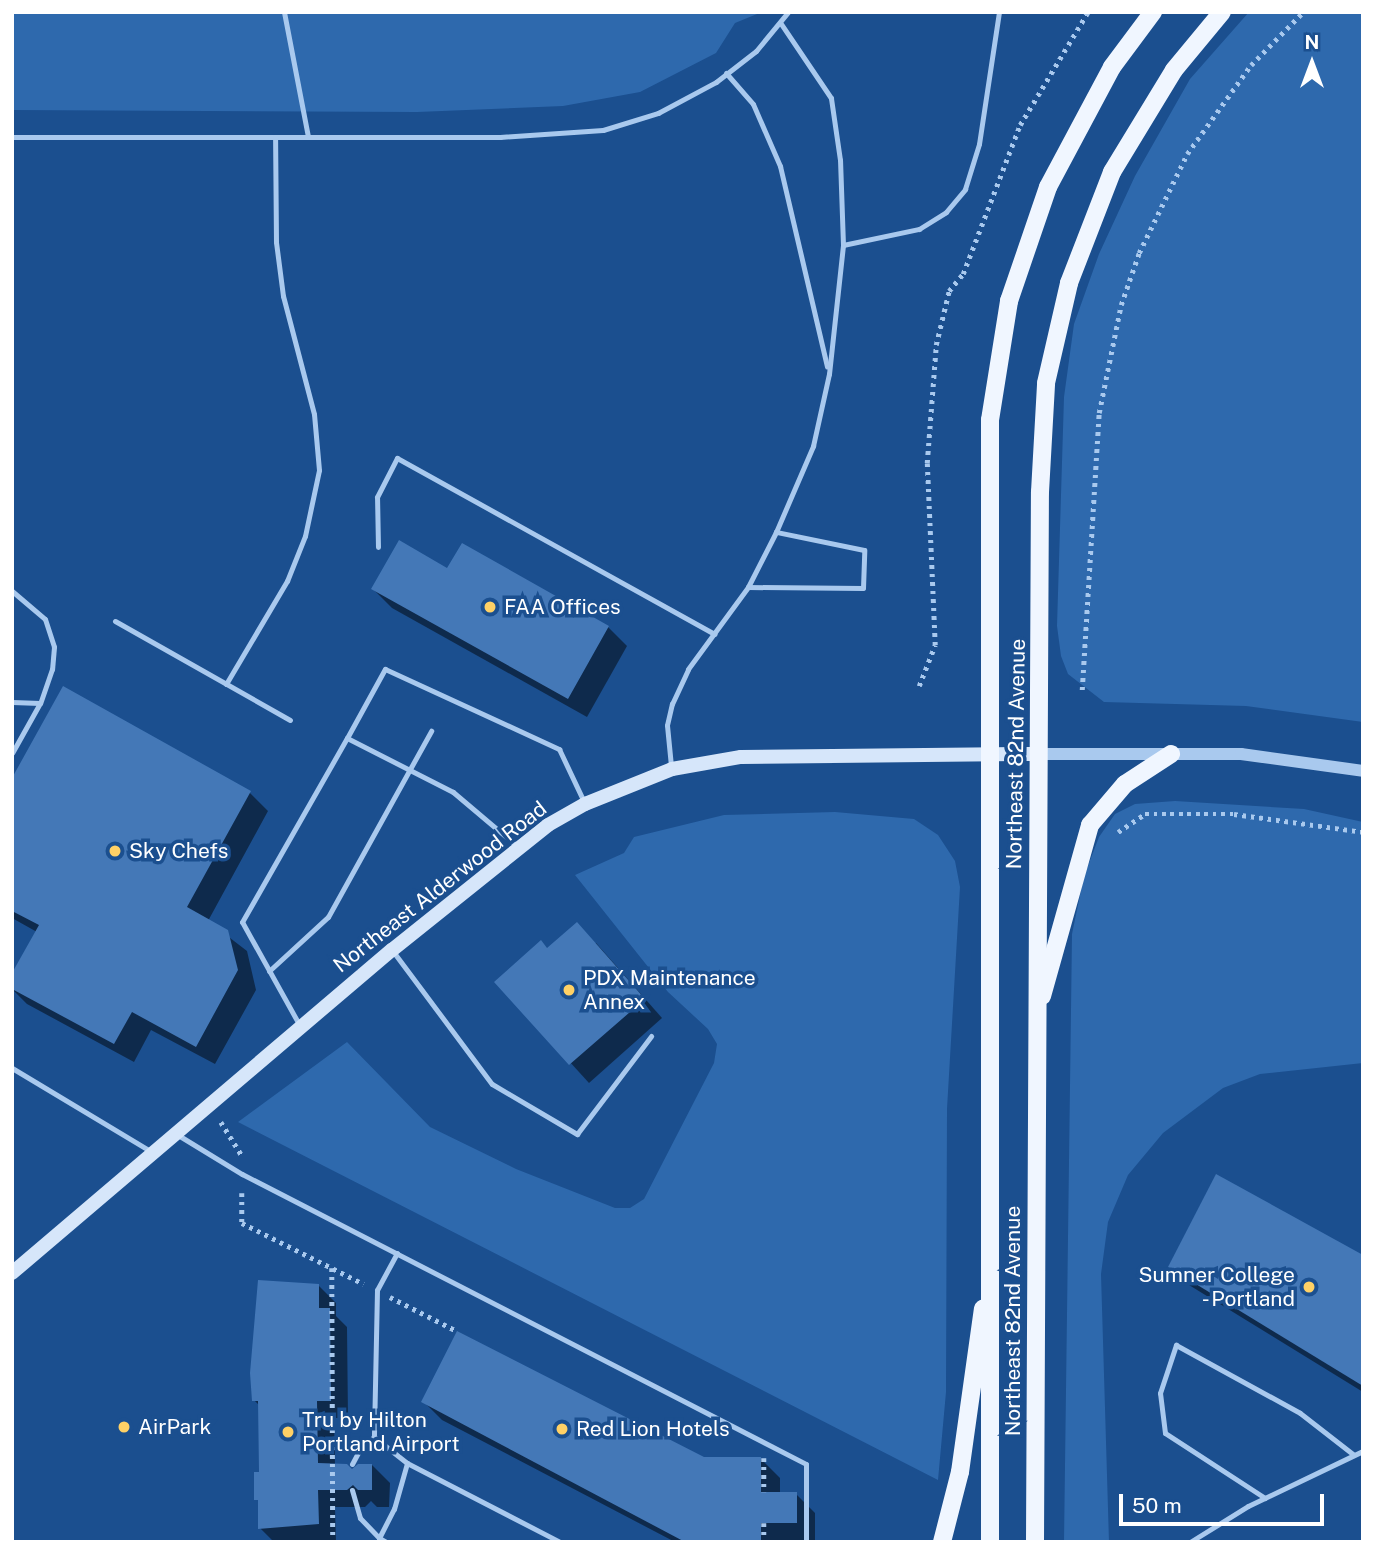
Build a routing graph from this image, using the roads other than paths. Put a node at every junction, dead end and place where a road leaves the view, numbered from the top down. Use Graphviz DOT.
graph roads {
  1 [pos="284,12"];
  2 [pos="788,12"];
  3 [pos="999,12"];
  4 [pos="1153,12"];
  5 [pos="1222,12"];
  6 [pos="781,24"];
  7 [pos="726,73"];
  8 [pos="12,137"];
  9 [pos="275,137"];
  10 [pos="308,137"];
  11 [pos="843,245"];
  12 [pos="829,374"];
  13 [pos="776,532"];
  14 [pos="378,547"];
  15 [pos="748,587"];
  16 [pos="12,591"];
  17 [pos="115,621"];
  18 [pos="715,635"];
  19 [pos="226,684"];
  20 [pos="12,702"];
  21 [pos="40,703"];
  22 [pos="290,720"];
  23 [pos="431,731"];
  24 [pos="347,738"];
  25 [pos="12,752"];
  26 [pos="990,754"];
  27 [pos="1039,754"];
  28 [pos="1171,754"];
  29 [pos="672,769"];
  30 [pos="408,770"];
  31 [pos="1363,771"];
  32 [pos="585,804"];
  33 [pos="520,848"];
  34 [pos="392,950"];
  35 [pos="269,971"];
  36 [pos="1036,1013"];
  37 [pos="300,1026"];
  38 [pos="651,1036"];
  39 [pos="12,1068"];
  40 [pos="175,1133"];
  41 [pos="152,1152"];
  42 [pos="992,1246"];
  43 [pos="397,1253"];
  44 [pos="12,1273"];
  45 [pos="374,1437"];
  46 [pos="1363,1451"];
  47 [pos="1354,1455"];
  48 [pos="407,1463"];
  49 [pos="352,1464"];
  50 [pos="352,1490"];
  51 [pos="1265,1498"];
  52 [pos="379,1538"];
  53 [pos="386,1542"];
  54 [pos="560,1542"];
  55 [pos="806,1542"];
  56 [pos="942,1542"];
  57 [pos="990,1542"];
  58 [pos="1035,1542"];
  59 [pos="1190,1542"];
  1 -- 10 [label="lane"];
  2 -- 6 [label="lane"];
  3 -- 11 [label="lane"];
  4 -- 26 [label="main road, Northeast 82nd Avenue"];
  5 -- 27 [label="main road, Northeast 82nd Avenue"];
  6 -- 7 [label="lane"];
  6 -- 11 [label="lane"];
  7 -- 10 [label="lane"];
  7 -- 12 [label="lane"];
  8 -- 9 [label="lane"];
  9 -- 10 [label="lane"];
  9 -- 19 [label="lane"];
  11 -- 12 [label="lane"];
  12 -- 13 [label="lane"];
  13 -- 15 [label="lane"];
  13 -- 15 [label="lane"];
  14 -- 18 [label="lane"];
  15 -- 18 [label="lane"];
  16 -- 21 [label="lane"];
  17 -- 19 [label="lane"];
  18 -- 29 [label="lane"];
  19 -- 22 [label="lane"];
  20 -- 21 [label="lane"];
  21 -- 25 [label="lane"];
  23 -- 30 [label="lane"];
  24 -- 30 [label="lane"];
  24 -- 32 [label="lane"];
  24 -- 35 [label="lane"];
  26 -- 27 [label="main road, Northeast Alderwood Road"];
  26 -- 29 [label="main road, Northeast Alderwood Road"];
  26 -- 42 [label="main road, Northeast 82nd Avenue"];
  27 -- 28 [label="street, Northeast Alderwood Road"];
  27 -- 36 [label="main road, Northeast 82nd Avenue"];
  28 -- 31 [label="street, Northeast Alderwood Road"];
  28 -- 36 [label="main road"];
  29 -- 32 [label="main road, Northeast Alderwood Road"];
  30 -- 33 [label="lane"];
  30 -- 35 [label="lane"];
  32 -- 33 [label="main road, Northeast Alderwood Road"];
  33 -- 34 [label="main road, Northeast Alderwood Road"];
  34 -- 37 [label="main road, Northeast Alderwood Road"];
  34 -- 38 [label="lane"];
  35 -- 37 [label="lane"];
  36 -- 58 [label="main road, Northeast 82nd Avenue"];
  37 -- 40 [label="main road, Northeast Alderwood Road"];
  39 -- 41 [label="lane"];
  40 -- 41 [label="main road, Northeast Alderwood Road"];
  40 -- 43 [label="lane"];
  41 -- 44 [label="main road, Northeast Alderwood Road"];
  42 -- 56 [label="main road"];
  42 -- 57 [label="main road, Northeast 82nd Avenue"];
  43 -- 45 [label="lane"];
  43 -- 55 [label="lane"];
  45 -- 48 [label="lane"];
  45 -- 49 [label="lane"];
  46 -- 47 [label="lane"];
  47 -- 51 [label="lane"];
  47 -- 51 [label="lane"];
  48 -- 52 [label="lane"];
  48 -- 54 [label="lane"];
  50 -- 52 [label="lane"];
  51 -- 59 [label="lane"];
  52 -- 53 [label="lane"];
}
